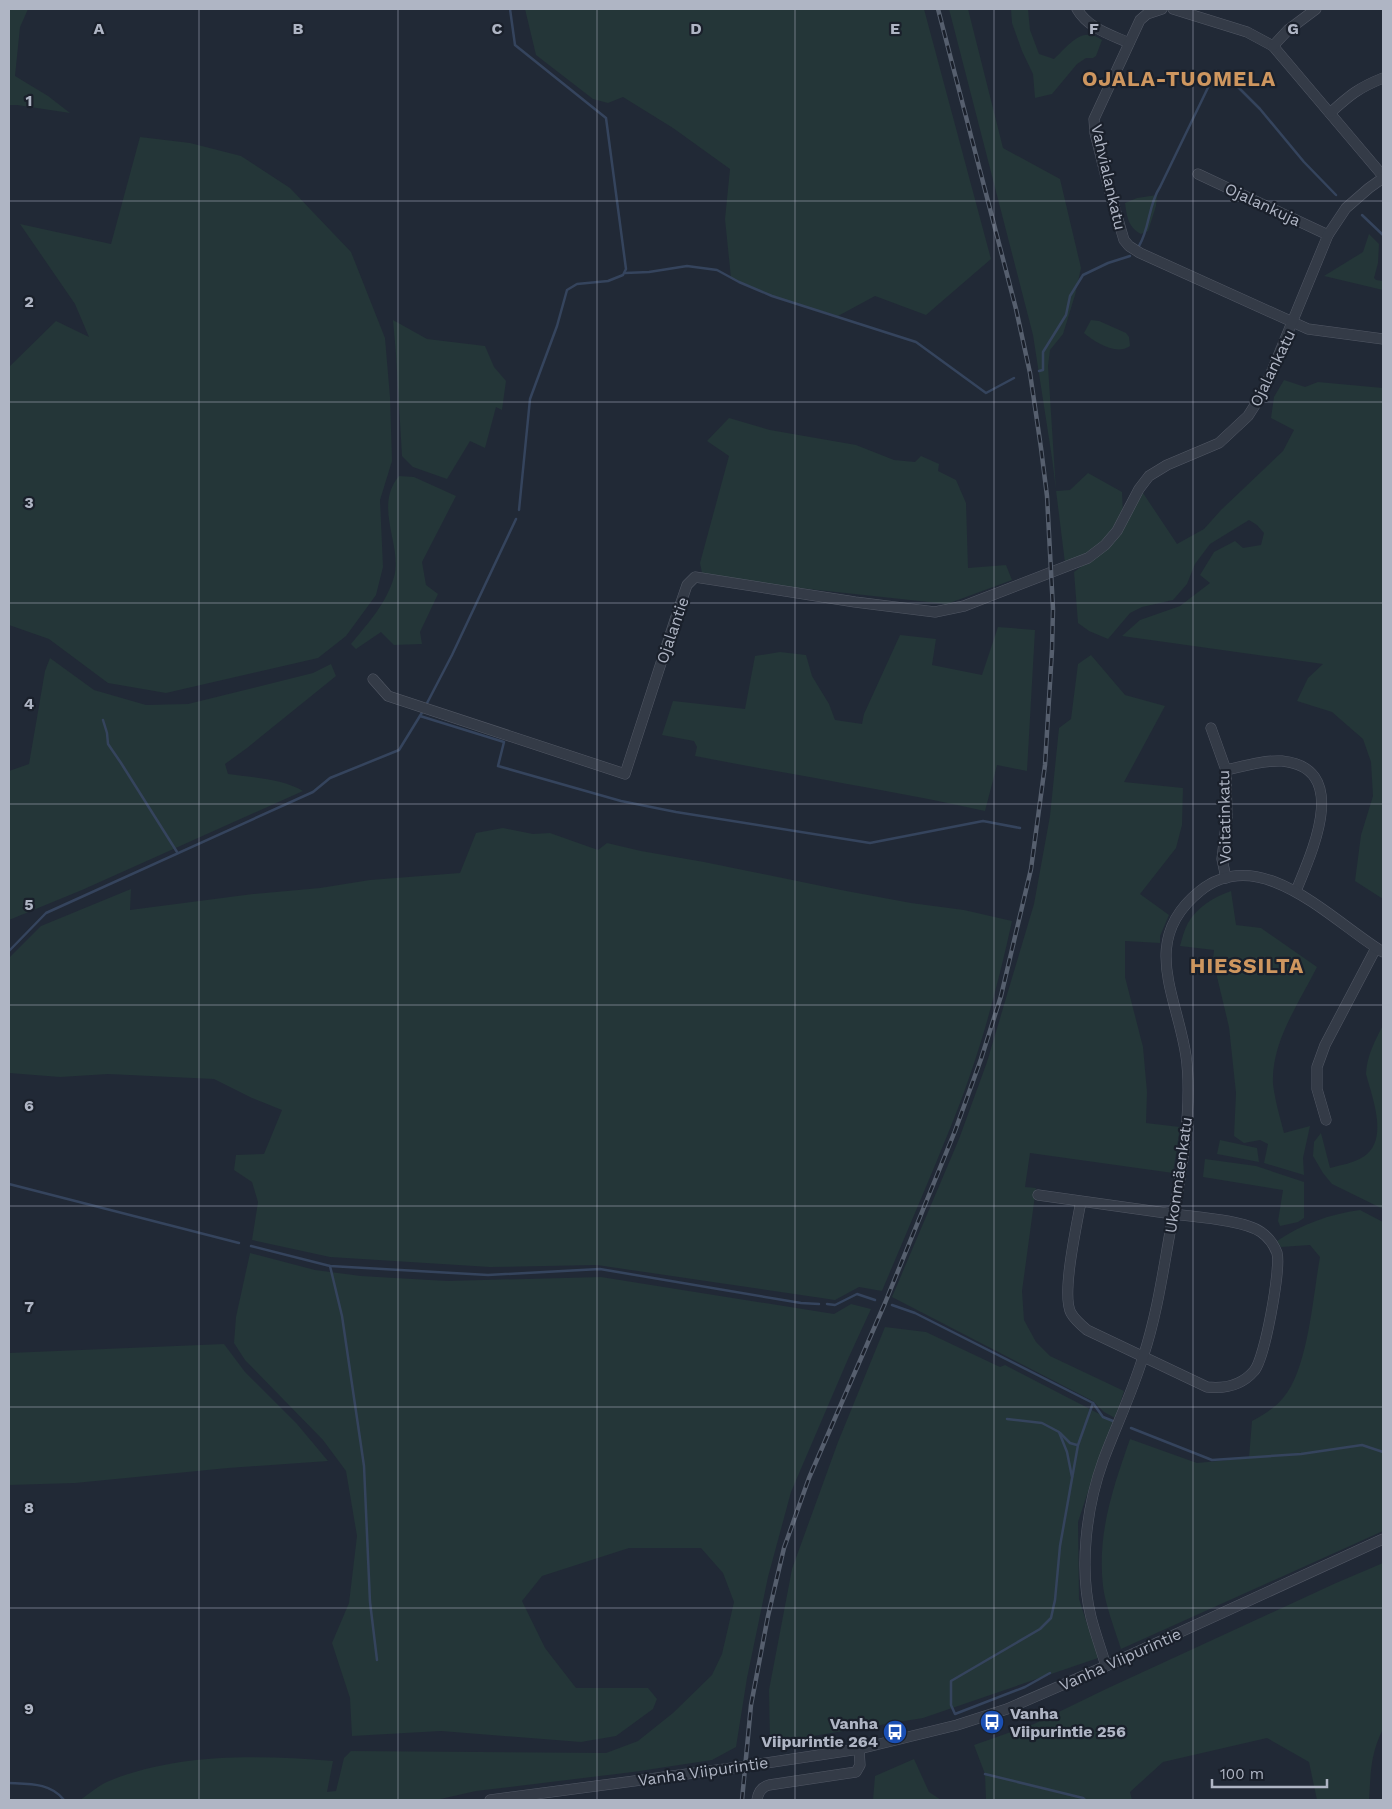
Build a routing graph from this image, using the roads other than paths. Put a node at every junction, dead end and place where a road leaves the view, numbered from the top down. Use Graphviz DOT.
graph roads {
  1 [pos="1076,9"];
  2 [pos="1162,9"];
  3 [pos="1173,9"];
  4 [pos="1316,9"];
  5 [pos="1129,43"];
  6 [pos="1273,46"];
  7 [pos="1383,78"];
  8 [pos="1330,113"];
  9 [pos="1198,174"];
  10 [pos="1383,177"];
  11 [pos="1328,235"];
  12 [pos="1294,323"];
  13 [pos="1383,339"];
  14 [pos="1051,573"];
  15 [pos="373,679"];
  16 [pos="1212,728"];
  17 [pos="1226,770"];
  18 [pos="1226,878"];
  19 [pos="1296,891"];
  20 [pos="1380,950"];
  21 [pos="1326,1120"];
  22 [pos="1038,1194"];
  23 [pos="1081,1201"];
  24 [pos="1174,1214"];
  25 [pos="1144,1356"];
  26 [pos="1383,1539"];
  27 [pos="1106,1666"];
  28 [pos="859,1749"];
  29 [pos="490,1800"];
  30 [pos="757,1800"];
  1 -- 5 [label="street"];
  2 -- 5 [label="street, Vahvialankatu"];
  3 -- 6 [label="street"];
  4 -- 6 [label="street"];
  5 -- 12 [label="street, Vahvialankatu"];
  6 -- 8 [label="street"];
  7 -- 8 [label="street"];
  8 -- 10 [label="street"];
  9 -- 11 [label="street, Ojalankuja"];
  10 -- 11 [label="street, Ojalankatu"];
  11 -- 12 [label="street, Ojalankatu"];
  12 -- 13 [label="street, Vahvialankatu"];
  12 -- 14 [label="street, Ojalankatu"];
  14 -- 15 [label="street, Ojalantie"];
  16 -- 17 [label="street, Voitatinkatu"];
  17 -- 18 [label="street, Voitatinkatu"];
  17 -- 19 [label="street"];
  18 -- 19 [label="street, Ukonmäenkatu"];
  18 -- 24 [label="street, Ukonmäenkatu"];
  19 -- 20 [label="street, Ukonmäenkatu"];
  20 -- 21 [label="street"];
  22 -- 23 [label="street"];
  23 -- 24 [label="street"];
  23 -- 25 [label="street"];
  24 -- 25 [label="street, Ukonmäenkatu"];
  24 -- 25 [label="street"];
  25 -- 27 [label="street, Ukonmäenkatu"];
  26 -- 27 [label="street, Vanha Viipurintie"];
  27 -- 28 [label="street, Vanha Viipurintie"];
  28 -- 29 [label="street, Vanha Viipurintie"];
  28 -- 30 [label="street"];
}
